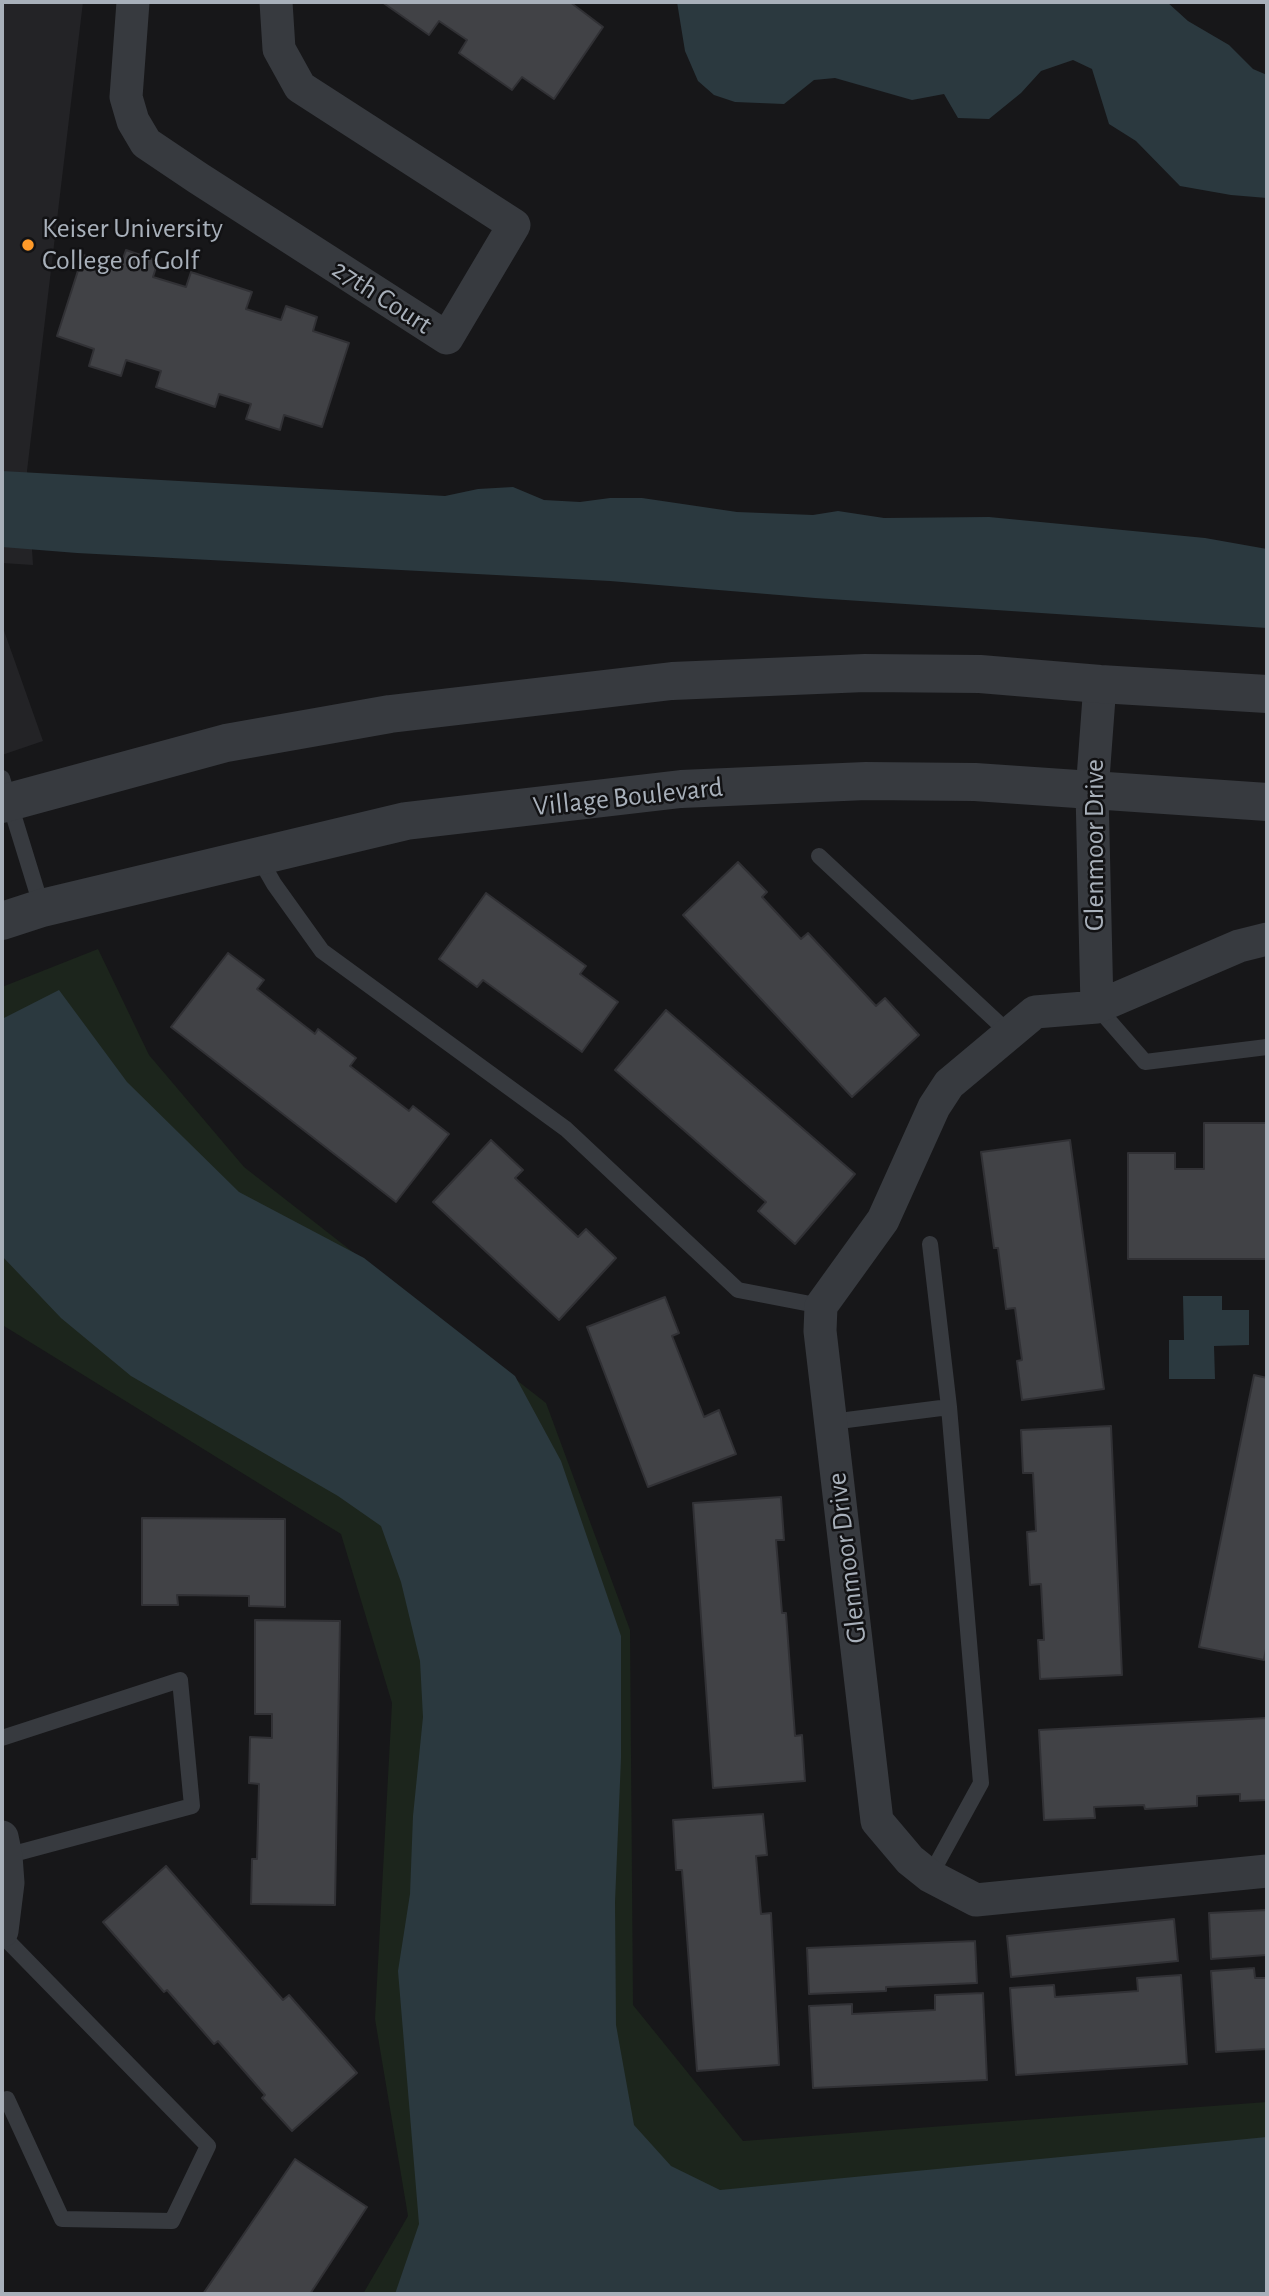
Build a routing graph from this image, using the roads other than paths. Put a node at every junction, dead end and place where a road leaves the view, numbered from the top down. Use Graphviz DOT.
graph roads {
  1 [pos="133,2"];
  2 [pos="276,2"];
  3 [pos="1100,684"];
  4 [pos="1267,694"];
  5 [pos="1092,792"];
  6 [pos="4,794"];
  7 [pos="1267,802"];
  8 [pos="258,856"];
  9 [pos="820,856"];
  10 [pos="42,908"];
  11 [pos="2,920"];
  12 [pos="1267,939"];
  13 [pos="1097,1007"];
  14 [pos="1010,1034"];
  15 [pos="1267,1046"];
  16 [pos="930,1244"];
  17 [pos="821,1306"];
  18 [pos="949,1407"];
  19 [pos="831,1422"];
  20 [pos="2,1738"];
  21 [pos="4,1847"];
  22 [pos="1267,1871"];
  23 [pos="930,1876"];
  24 [pos="2,1933"];
  25 [pos="2,2102"];
  1 -- 2 [label="street, 27th Court"];
  3 -- 4 [label="street"];
  3 -- 5 [label="street, Glenmoor Drive"];
  3 -- 6 [label="street"];
  5 -- 7 [label="street, Village Boulevard"];
  5 -- 8 [label="street, Village Boulevard"];
  5 -- 13 [label="street, Glenmoor Drive"];
  6 -- 10 [label="lane"];
  8 -- 10 [label="street, Village Boulevard"];
  8 -- 17 [label="lane"];
  9 -- 14 [label="lane"];
  10 -- 11 [label="street, Village Boulevard"];
  12 -- 13 [label="street"];
  13 -- 14 [label="street"];
  13 -- 15 [label="lane"];
  14 -- 17 [label="street"];
  16 -- 18 [label="lane"];
  17 -- 19 [label="street, Glenmoor Drive"];
  18 -- 19 [label="lane"];
  18 -- 23 [label="lane"];
  19 -- 23 [label="street, Glenmoor Drive"];
  20 -- 21 [label="lane"];
  21 -- 24 [label="street"];
  22 -- 23 [label="street, Glenmoor Drive"];
  24 -- 25 [label="lane"];
}
